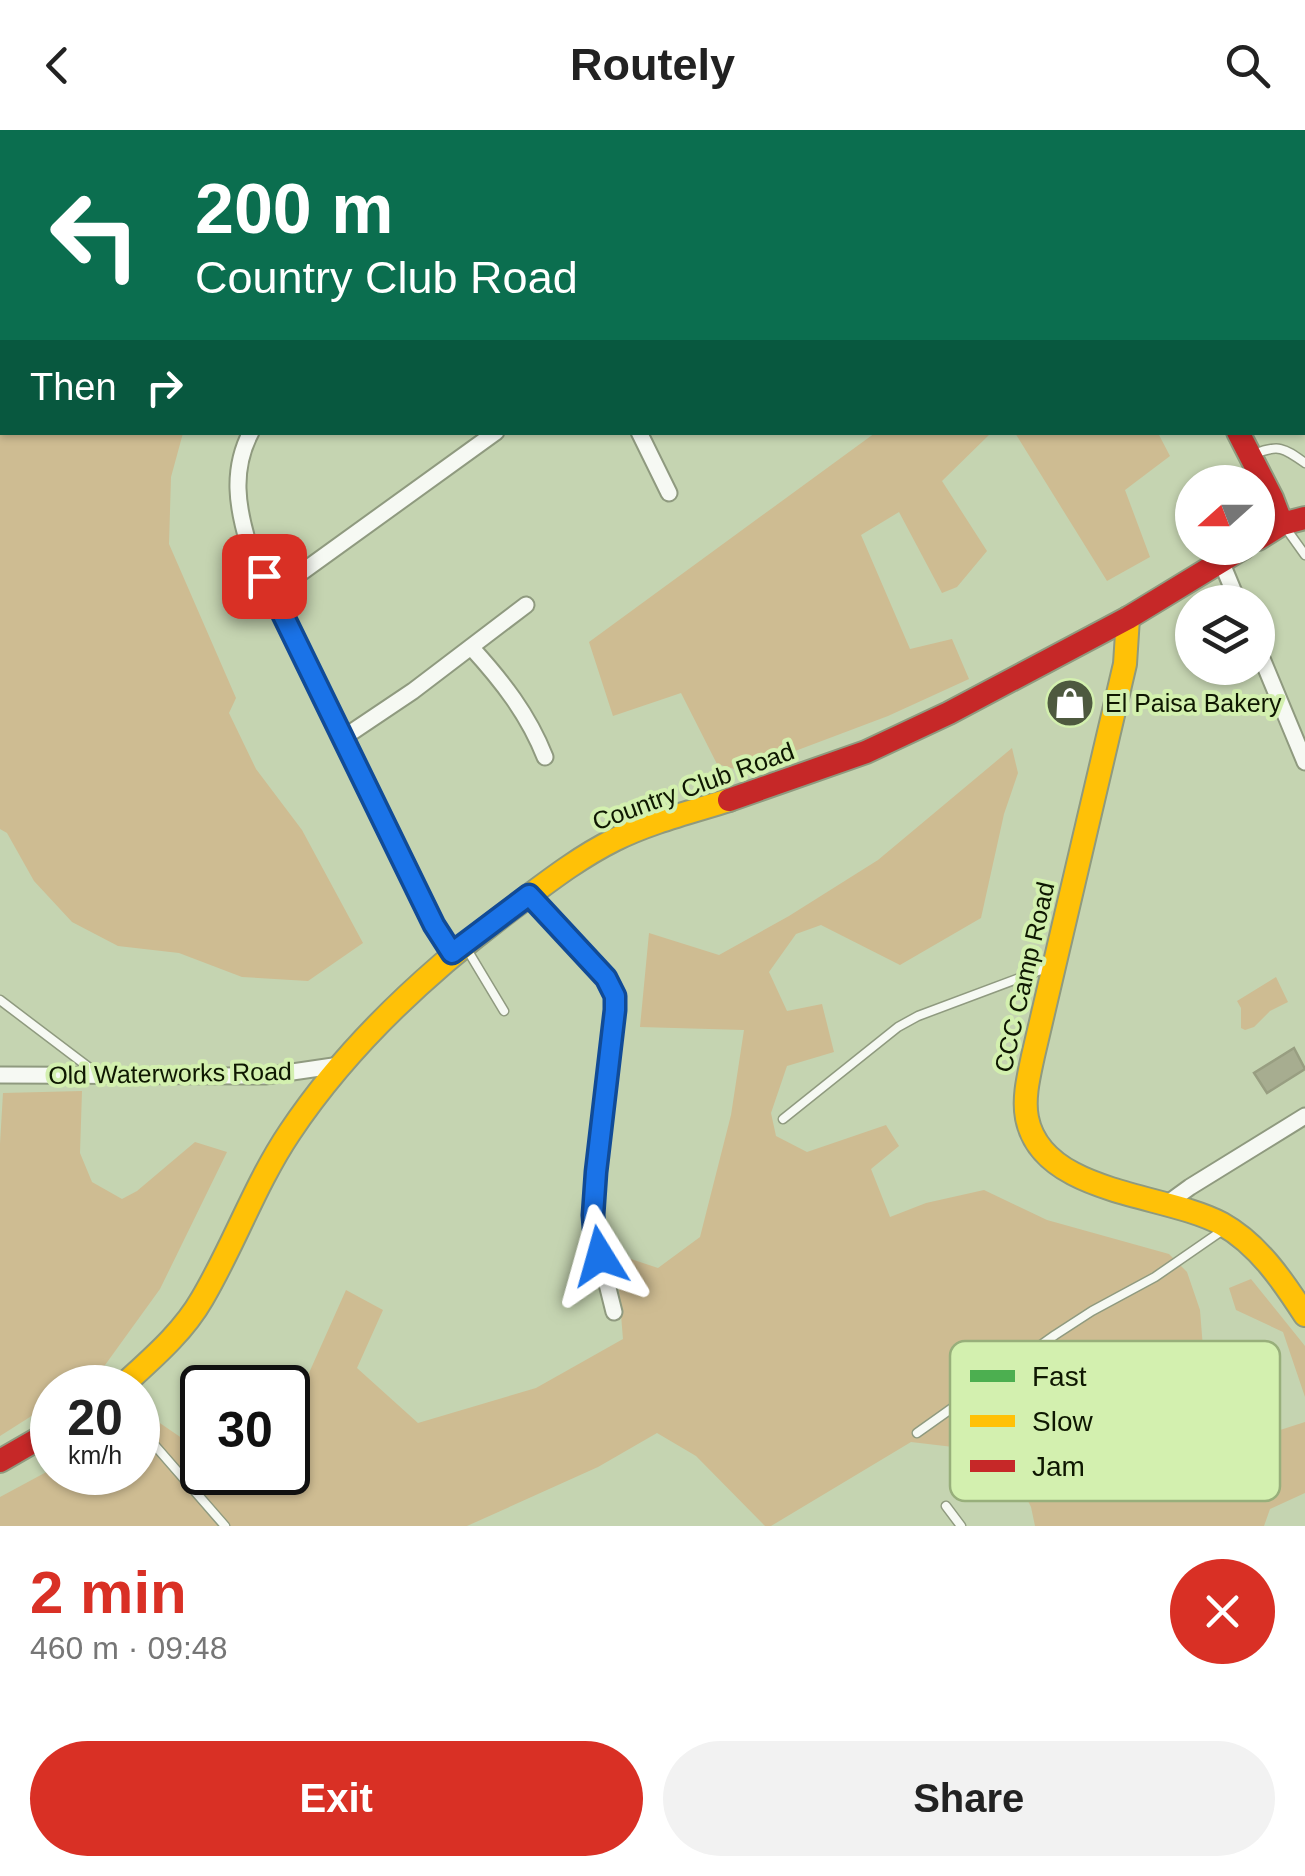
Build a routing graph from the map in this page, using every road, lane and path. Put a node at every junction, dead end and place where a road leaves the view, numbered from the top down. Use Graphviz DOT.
graph roads {
  1 [pos="251,435"];
  2 [pos="492,435"];
  3 [pos="640,435"];
  4 [pos="1240,435"];
  5 [pos="1250,456"];
  6 [pos="1305,464"];
  7 [pos="669,492"];
  8 [pos="1294,521"];
  9 [pos="1305,555"];
  10 [pos="1214,565"];
  11 [pos="273,593"];
  12 [pos="526,605"];
  13 [pos="1128,618"];
  14 [pos="472,647"];
  15 [pos="1273,685"];
  16 [pos="344,738"];
  17 [pos="545,756"];
  18 [pos="1305,762"];
  19 [pos="529,895"];
  20 [pos="458,948"];
  21 [pos="1053,966"];
  22 [pos="0,1000"];
  23 [pos="504,1012"];
  24 [pos="340,1065"];
  25 [pos="99,1075"];
  26 [pos="0,1076"];
  27 [pos="1305,1116"];
  28 [pos="783,1118"];
  29 [pos="1168,1204"];
  30 [pos="1227,1227"];
  31 [pos="614,1312"];
  32 [pos="1305,1315"];
  33 [pos="1046,1341"];
  34 [pos="145,1365"];
  35 [pos="950,1409"];
  36 [pos="917,1433"];
  37 [pos="30,1443"];
  38 [pos="160,1451"];
  39 [pos="0,1460"];
  40 [pos="946,1506"];
  41 [pos="225,1526"];
  42 [pos="962,1526"];
  1 -- 11 [label="street"];
  2 -- 11 [label="street"];
  3 -- 7 [label="street"];
  4 -- 5 [label="street"];
  5 -- 6 [label="lane"];
  5 -- 8 [label="street"];
  8 -- 9 [label="lane"];
  10 -- 13 [label="street, Country Club Road"];
  11 -- 16 [label="street"];
  12 -- 14 [label="street"];
  13 -- 19 [label="street, Country Club Road"];
  13 -- 21 [label="street, CCC Camp Road"];
  14 -- 16 [label="street"];
  14 -- 17 [label="street"];
  15 -- 18 [label="street"];
  16 -- 20 [label="street"];
  19 -- 20 [label="street, Country Club Road"];
  19 -- 31 [label="street"];
  20 -- 23 [label="lane"];
  20 -- 24 [label="street, Country Club Road"];
  21 -- 28 [label="lane"];
  21 -- 29 [label="street, CCC Camp Road"];
  22 -- 25 [label="lane"];
  24 -- 25 [label="street, Old Waterworks Road"];
  24 -- 34 [label="street, Country Club Road"];
  25 -- 26 [label="street, Old Waterworks Road"];
  27 -- 29 [label="street"];
  29 -- 30 [label="street, CCC Camp Road"];
  30 -- 32 [label="street, CCC Camp Road"];
  30 -- 33 [label="lane"];
  35 -- 36 [label="lane"];
  37 -- 39 [label="street"];
  38 -- 41 [label="lane"];
  40 -- 42 [label="lane"];
}
